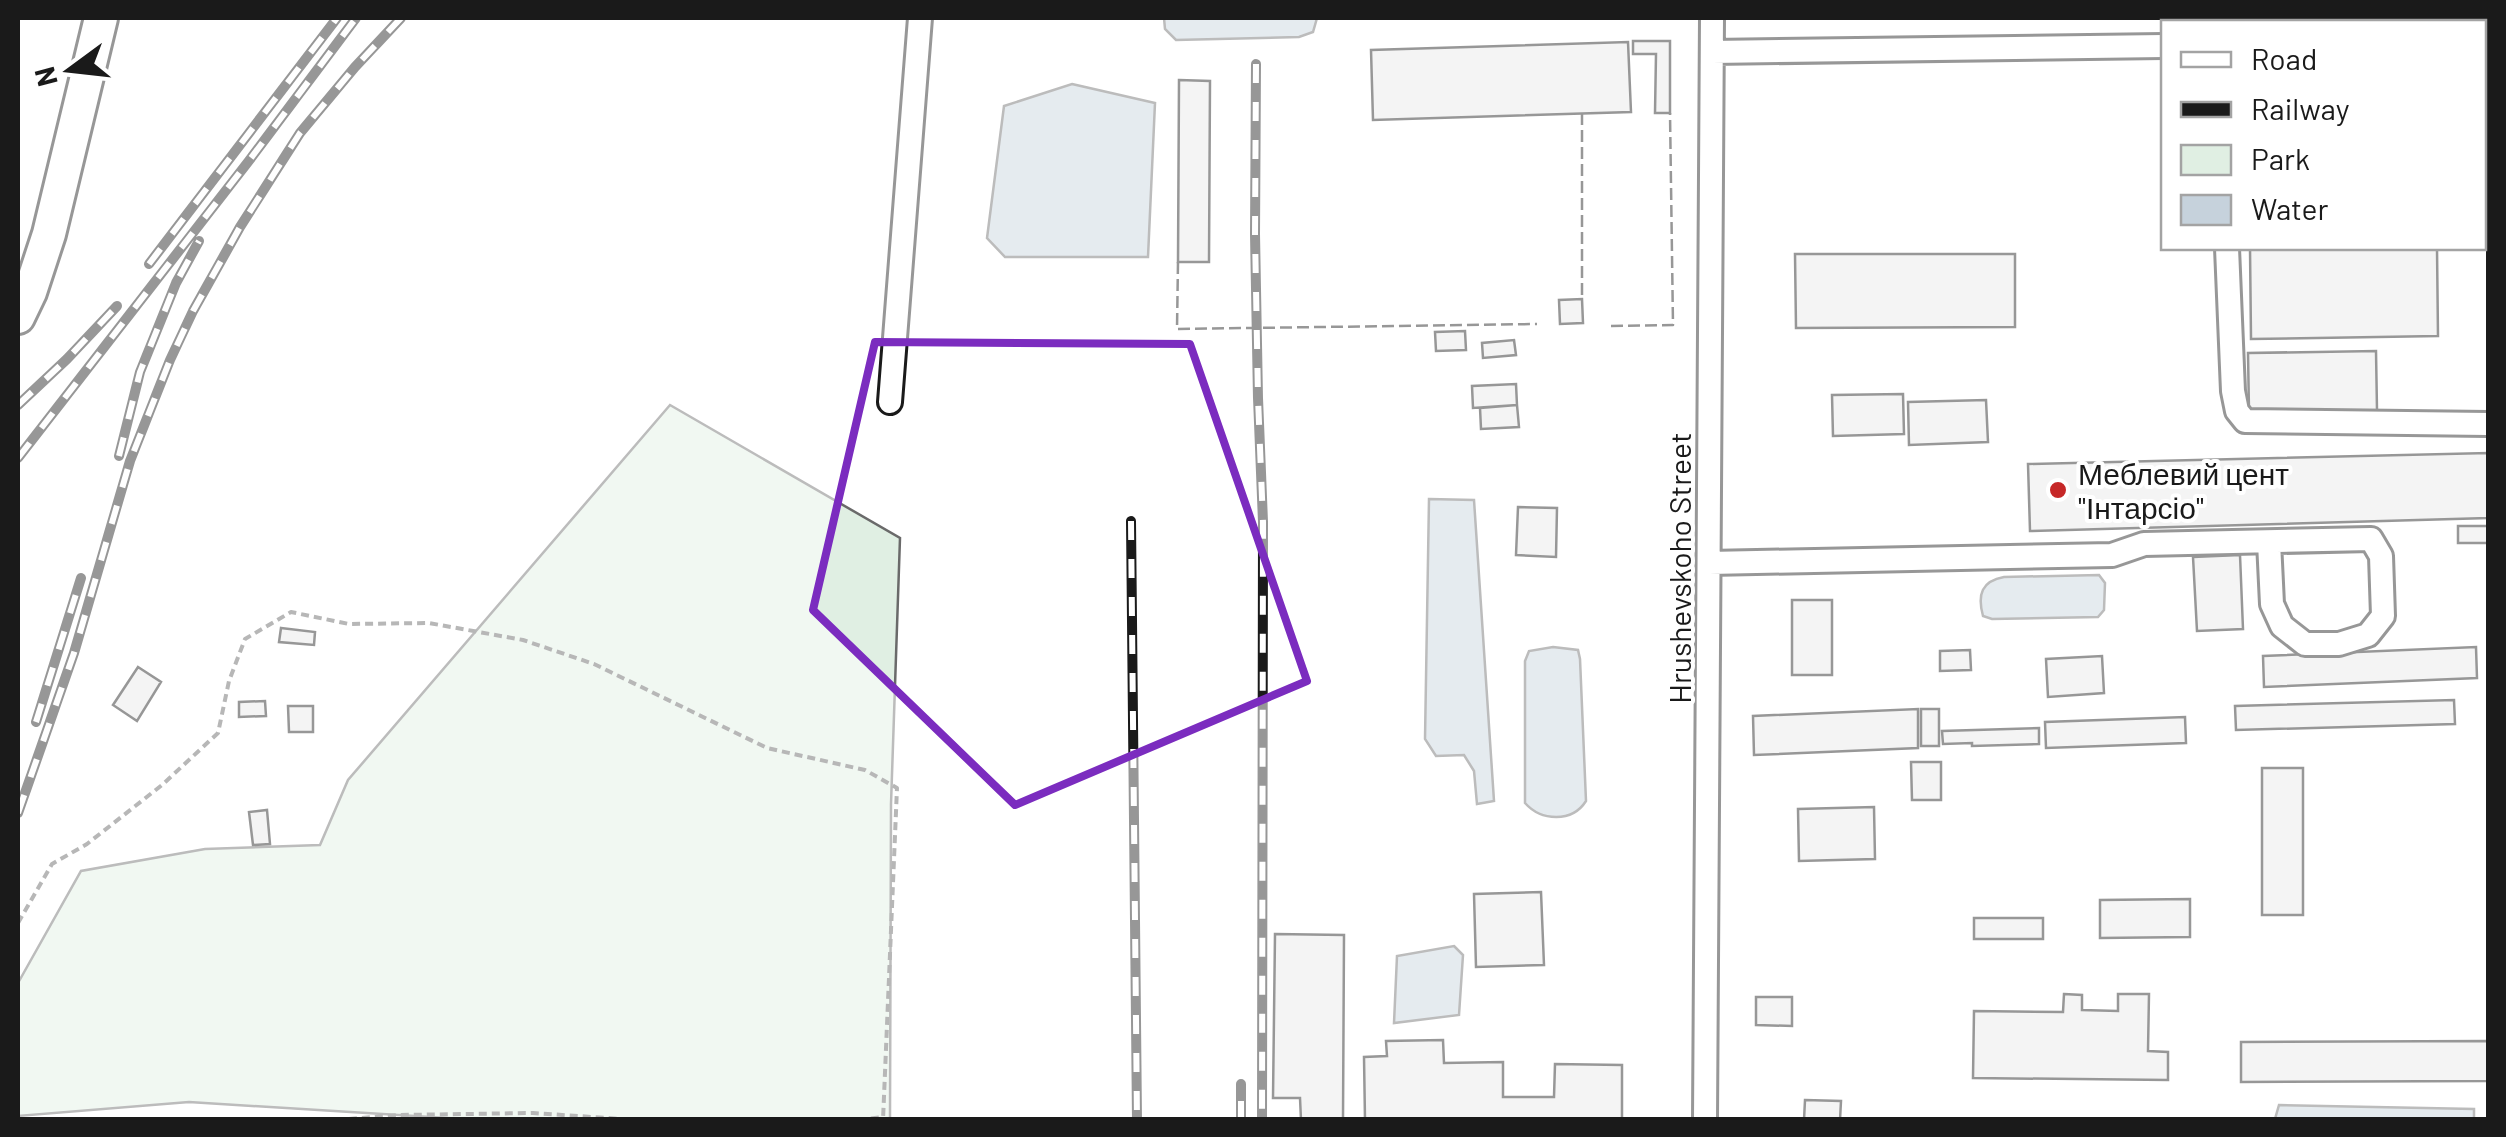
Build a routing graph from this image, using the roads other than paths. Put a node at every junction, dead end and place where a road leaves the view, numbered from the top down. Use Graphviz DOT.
graph roads {
  1 [pos="101,18"];
  2 [pos="920,18"];
  3 [pos="1712,18"];
  4 [pos="2161,46"];
  5 [pos="1712,52"];
  6 [pos="2227,250"];
  7 [pos="18,317"];
  8 [pos="890,402"];
  9 [pos="2488,424"];
  10 [pos="2269,542"];
  11 [pos="1709,562"];
  12 [pos="1705,1120"];
  1 -- 7 [label="highway"];
  2 -- 8 [label="street"];
  3 -- 5 [label="street, Hrushevskoho Street"];
  4 -- 5 [label="street"];
  5 -- 11 [label="street, Hrushevskoho Street"];
  6 -- 9 [label="street"];
  10 -- 10 [label="street"];
  10 -- 11 [label="street"];
  11 -- 12 [label="street, Hrushevskoho Street"];
}
